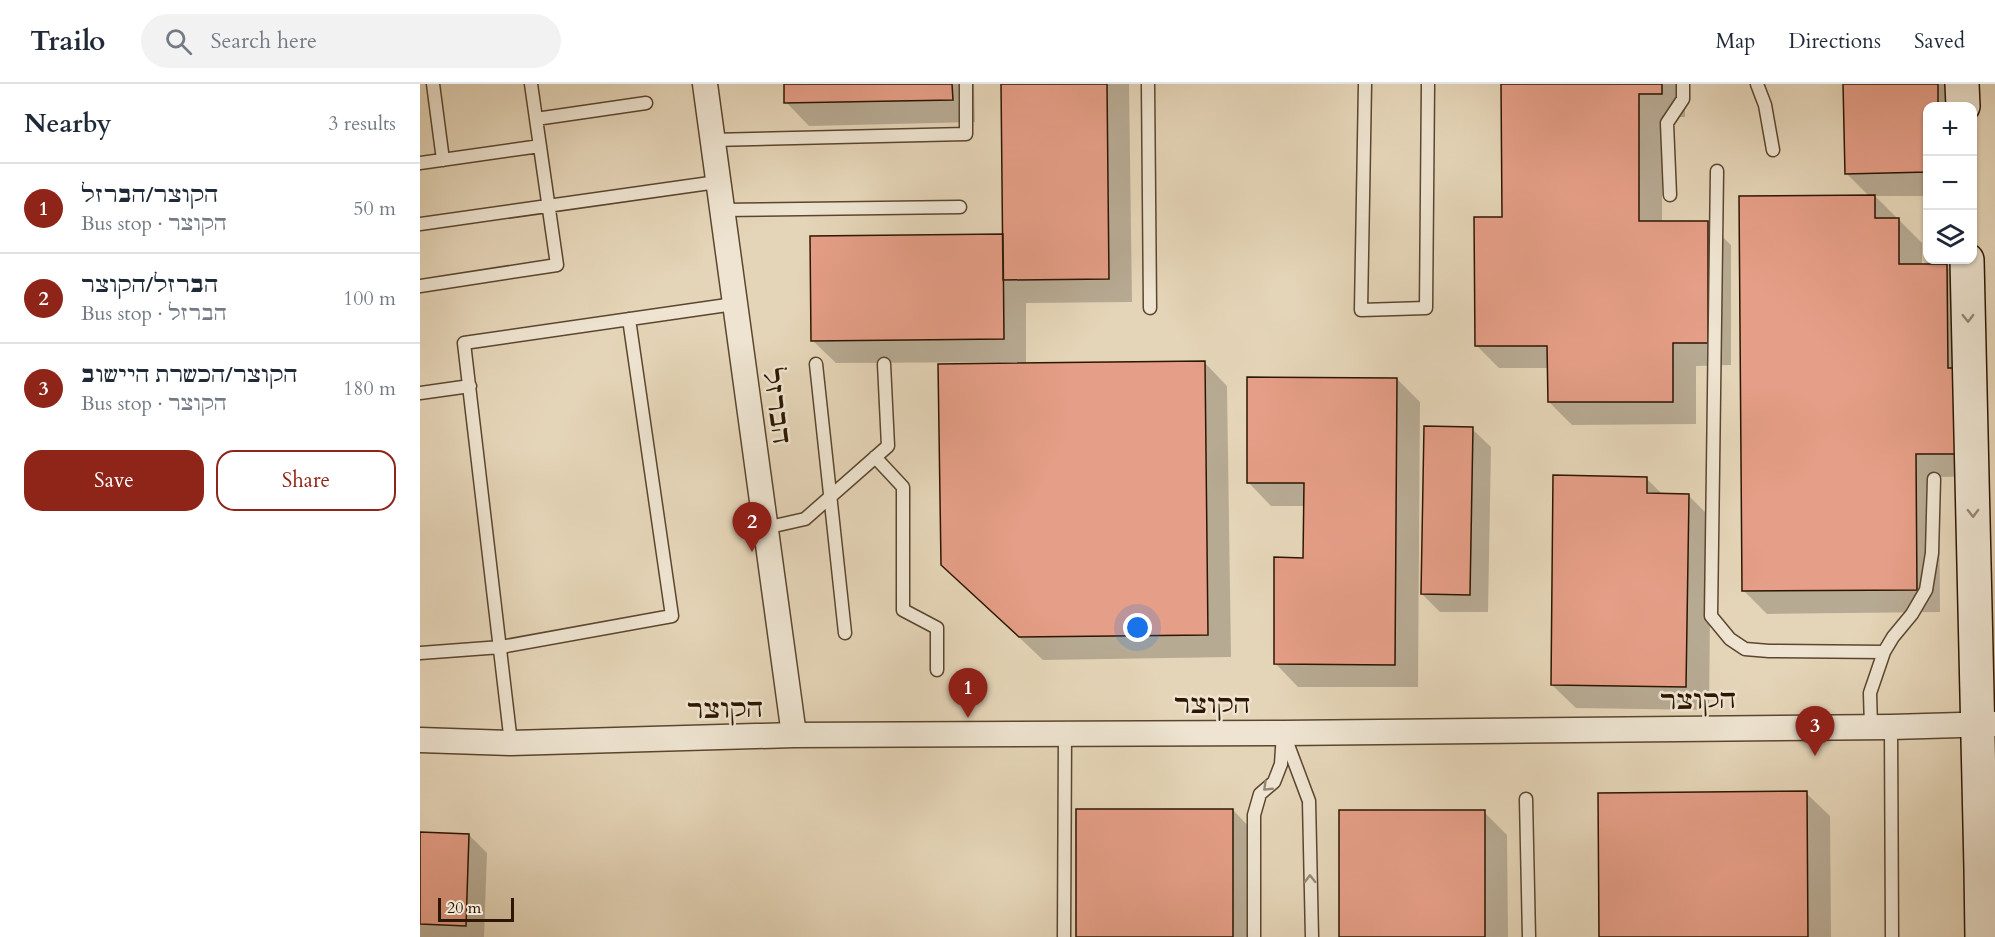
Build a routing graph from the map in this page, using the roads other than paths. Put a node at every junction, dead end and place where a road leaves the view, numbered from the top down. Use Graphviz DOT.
graph roads {
  1 [pos="433,84"];
  2 [pos="531,84"];
  3 [pos="705,84"];
  4 [pos="966,84"];
  5 [pos="1148,84"];
  6 [pos="1365,84"];
  7 [pos="1428,84"];
  8 [pos="1683,84"];
  9 [pos="1757,84"];
  10 [pos="1962,84"];
  11 [pos="1963,102"];
  12 [pos="646,103"];
  13 [pos="536,119"];
  14 [pos="712,140"];
  15 [pos="540,146"];
  16 [pos="1773,150"];
  17 [pos="443,160"];
  18 [pos="420,163"];
  19 [pos="1717,171"];
  20 [pos="717,182"];
  21 [pos="1670,195"];
  22 [pos="548,206"];
  23 [pos="960,207"];
  24 [pos="721,210"];
  25 [pos="420,224"];
  26 [pos="1966,264"];
  27 [pos="420,286"];
  28 [pos="734,304"];
  29 [pos="1150,308"];
  30 [pos="629,319"];
  31 [pos="816,364"];
  32 [pos="884,364"];
  33 [pos="470,386"];
  34 [pos="420,393"];
  35 [pos="875,457"];
  36 [pos="1934,480"];
  37 [pos="830,496"];
  38 [pos="765,528"];
  39 [pos="844,633"];
  40 [pos="501,646"];
  41 [pos="1884,652"];
  42 [pos="420,653"];
  43 [pos="937,670"];
  44 [pos="1987,724"];
  45 [pos="1881,727"];
  46 [pos="1065,733"];
  47 [pos="1283,733"];
  48 [pos="794,735"];
  49 [pos="423,742"];
  50 [pos="511,742"];
  51 [pos="1526,799"];
  52 [pos="1995,824"];
  53 [pos="1981,869"];
  54 [pos="1064,937"];
  55 [pos="1254,937"];
  56 [pos="1312,937"];
  57 [pos="1529,937"];
  58 [pos="1892,937"];
  59 [pos="1982,937"];
  1 -- 17 [label="lane"];
  2 -- 13 [label="lane"];
  3 -- 14 [label="street, הברזל"];
  4 -- 14 [label="lane"];
  5 -- 29 [label="lane"];
  6 -- 7 [label="lane"];
  8 -- 21 [label="lane"];
  9 -- 16 [label="lane"];
  10 -- 11 [label="street"];
  12 -- 13 [label="lane"];
  13 -- 15 [label="lane"];
  14 -- 20 [label="street, הברזל"];
  15 -- 17 [label="lane"];
  15 -- 22 [label="lane"];
  17 -- 18 [label="lane"];
  19 -- 41 [label="lane"];
  20 -- 22 [label="lane"];
  20 -- 24 [label="street, הברזל"];
  22 -- 25 [label="lane"];
  22 -- 27 [label="lane"];
  23 -- 24 [label="lane"];
  24 -- 28 [label="street, הברזל"];
  26 -- 44 [label="street, one-way"];
  28 -- 30 [label="lane"];
  28 -- 38 [label="street, הברזל"];
  30 -- 33 [label="lane"];
  30 -- 40 [label="lane"];
  31 -- 37 [label="lane"];
  32 -- 35 [label="lane"];
  33 -- 34 [label="lane"];
  33 -- 40 [label="lane"];
  35 -- 37 [label="lane"];
  35 -- 43 [label="lane"];
  36 -- 41 [label="lane"];
  37 -- 38 [label="lane"];
  37 -- 39 [label="lane"];
  38 -- 48 [label="street, הברזל"];
  40 -- 42 [label="lane"];
  40 -- 50 [label="lane"];
  41 -- 45 [label="lane"];
  44 -- 45 [label="street, הקוצר"];
  44 -- 53 [label="street"];
  45 -- 47 [label="street, הקוצר"];
  45 -- 58 [label="lane"];
  46 -- 47 [label="street, הקוצר"];
  46 -- 48 [label="street, הקוצר"];
  46 -- 54 [label="lane"];
  47 -- 55 [label="lane, one-way"];
  56 -- 47 [label="lane, one-way"];
  48 -- 50 [label="street, הקוצר"];
  49 -- 50 [label="street, הקוצר"];
  51 -- 57 [label="lane"];
  52 -- 53 [label="street"];
  53 -- 59 [label="street"];
}
